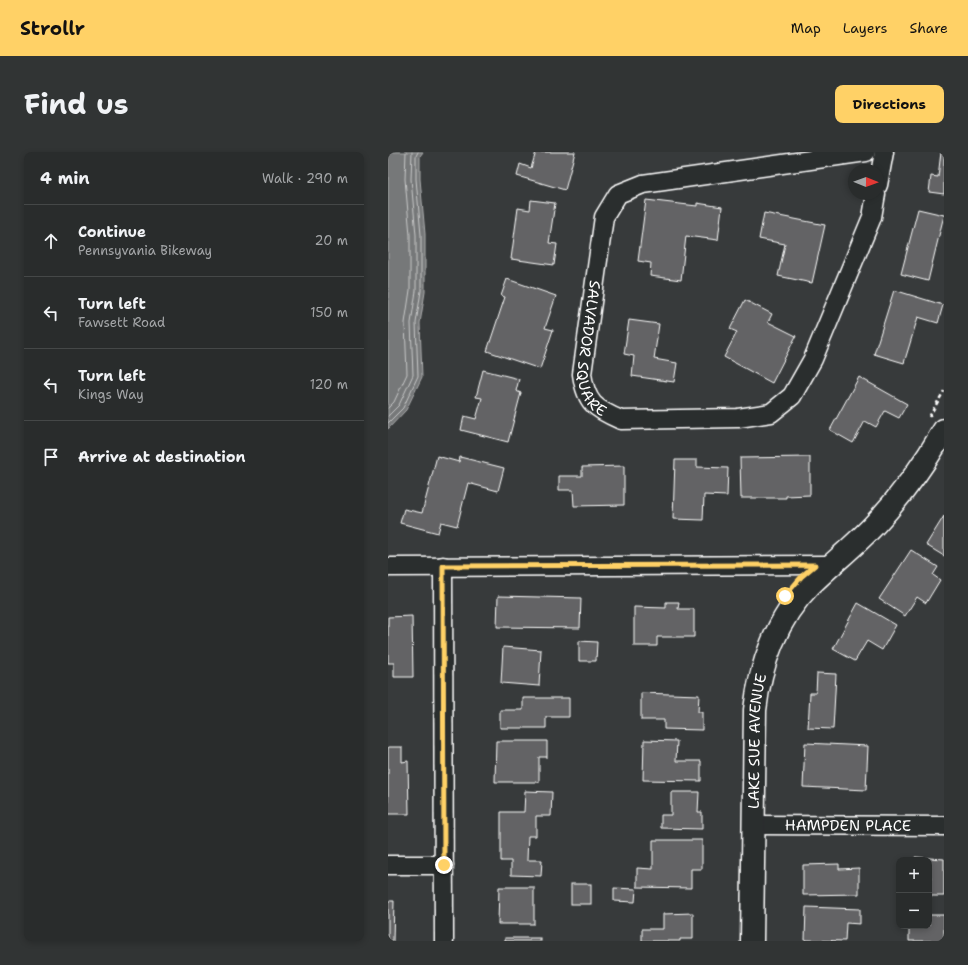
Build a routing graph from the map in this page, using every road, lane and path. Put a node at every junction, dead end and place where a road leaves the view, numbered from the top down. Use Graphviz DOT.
graph roads {
  1 [pos="866,152"];
  2 [pos="884,152"];
  3 [pos="882,164"];
  4 [pos="875,200"];
  5 [pos="944,391"];
  6 [pos="936,425"];
  7 [pos="831,565"];
  8 [pos="443,566"];
  9 [pos="388,567"];
  10 [pos="752,825"];
  11 [pos="944,826"];
  12 [pos="388,865"];
  13 [pos="444,865"];
  14 [pos="444,941"];
  15 [pos="752,941"];
  1 -- 4 [label="street, SALVADOR SQUARE"];
  2 -- 3 [label="street"];
  5 -- 6 [label="path"];
  6 -- 7 [label="street, LAKE SUE AVENUE"];
  7 -- 8 [label="street"];
  7 -- 10 [label="street, LAKE SUE AVENUE"];
  8 -- 9 [label="street"];
  8 -- 13 [label="street"];
  10 -- 11 [label="street, HAMPDEN PLACE"];
  10 -- 15 [label="street, LAKE SUE AVENUE"];
  12 -- 13 [label="street"];
  13 -- 14 [label="street"];
}
